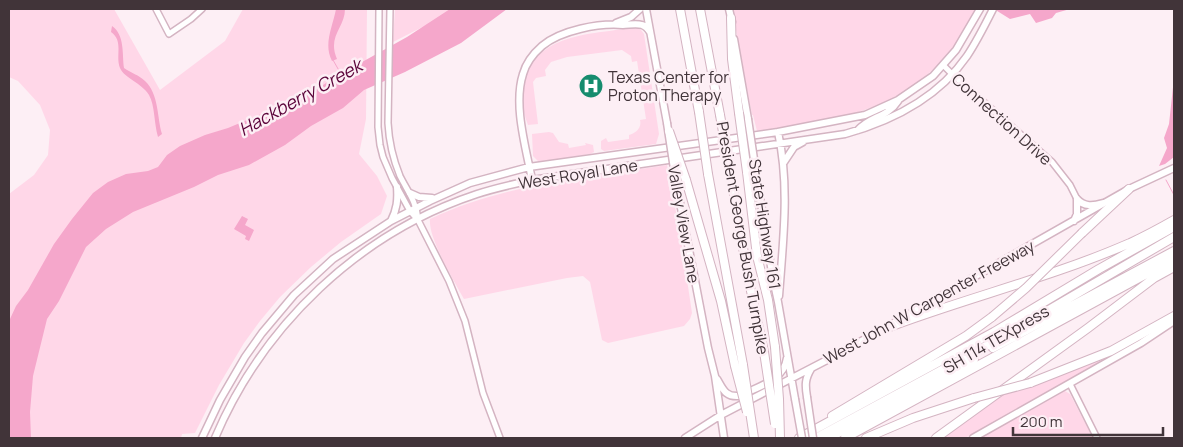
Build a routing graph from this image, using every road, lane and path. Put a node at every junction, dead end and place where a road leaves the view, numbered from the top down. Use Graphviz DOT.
graph roads {
  1 [pos="156,9"];
  2 [pos="202,9"];
  3 [pos="379,9"];
  4 [pos="390,9"];
  5 [pos="640,9"];
  6 [pos="646,9"];
  7 [pos="680,9"];
  8 [pos="700,9"];
  9 [pos="729,9"];
  10 [pos="993,9"];
  11 [pos="979,10"];
  12 [pos="731,18"];
  13 [pos="616,23"];
  14 [pos="650,32"];
  15 [pos="943,65"];
  16 [pos="952,74"];
  17 [pos="898,100"];
  18 [pos="668,127"];
  19 [pos="858,130"];
  20 [pos="778,132"];
  21 [pos="806,140"];
  22 [pos="781,144"];
  23 [pos="784,162"];
  24 [pos="530,167"];
  25 [pos="1174,168"];
  26 [pos="532,180"];
  27 [pos="397,187"];
  28 [pos="1129,190"];
  29 [pos="410,193"];
  30 [pos="439,197"];
  31 [pos="1077,199"];
  32 [pos="1111,200"];
  33 [pos="417,208"];
  34 [pos="410,211"];
  35 [pos="418,220"];
  36 [pos="1174,220"];
  37 [pos="391,221"];
  38 [pos="1074,221"];
  39 [pos="1174,227"];
  40 [pos="1174,237"];
  41 [pos="1174,251"];
  42 [pos="1174,259"];
  43 [pos="1174,267"];
  44 [pos="778,302"];
  45 [pos="1174,316"];
  46 [pos="1174,321"];
  47 [pos="884,329"];
  48 [pos="259,337"];
  49 [pos="268,345"];
  50 [pos="788,354"];
  51 [pos="739,365"];
  52 [pos="812,368"];
  53 [pos="715,376"];
  54 [pos="791,378"];
  55 [pos="1070,384"];
  56 [pos="721,415"];
  57 [pos="824,425"];
  58 [pos="754,434"];
  59 [pos="723,436"];
  60 [pos="202,438"];
  61 [pos="215,438"];
  62 [pos="500,438"];
  63 [pos="685,438"];
  64 [pos="779,438"];
  65 [pos="800,438"];
  66 [pos="815,438"];
  67 [pos="829,438"];
  68 [pos="845,438"];
  69 [pos="866,438"];
  70 [pos="936,438"];
  71 [pos="973,438"];
  72 [pos="1097,438"];
  1 -- 2 [label="street"];
  3 -- 27 [label="street"];
  4 -- 29 [label="street"];
  5 -- 13 [label="main road"];
  6 -- 14 [label="main road, Valley View Lane"];
  7 -- 51 [label="highway, President George Bush Turnpike, bridge"];
  8 -- 64 [label="highway, President George Bush Turnpike, bridge"];
  9 -- 12 [label="main road, State Highway 161"];
  10 -- 16 [label="main road, West Royal Lane"];
  11 -- 15 [label="main road, West Royal Lane"];
  12 -- 44 [label="main road, State Highway 161, bridge"];
  12 -- 64 [label="highway, bridge"];
  13 -- 14 [label="main road"];
  13 -- 24 [label="main road"];
  14 -- 18 [label="main road, Valley View Lane"];
  15 -- 16 [label="street, Connection Drive"];
  15 -- 17 [label="main road, West Royal Lane"];
  16 -- 19 [label="main road, West Royal Lane"];
  16 -- 31 [label="street, Connection Drive"];
  17 -- 19 [label="main road"];
  17 -- 20 [label="main road, West Royal Lane"];
  18 -- 51 [label="highway, bridge"];
  18 -- 53 [label="main road, Valley View Lane, bridge"];
  19 -- 21 [label="main road, West Royal Lane"];
  20 -- 22 [label="main road"];
  20 -- 24 [label="main road, West Royal Lane"];
  21 -- 22 [label="main road, West Royal Lane"];
  21 -- 23 [label="main road"];
  22 -- 23 [label="main road"];
  22 -- 26 [label="main road, West Royal Lane"];
  23 -- 44 [label="main road"];
  24 -- 26 [label="main road"];
  24 -- 30 [label="main road, West Royal Lane"];
  25 -- 28 [label="main road, West John W Carpenter Freeway"];
  26 -- 35 [label="main road, West Royal Lane"];
  27 -- 34 [label="street"];
  27 -- 37 [label="main road"];
  28 -- 32 [label="main road, West John W Carpenter Freeway"];
  28 -- 57 [label="highway, bridge"];
  29 -- 30 [label="main road"];
  29 -- 33 [label="street"];
  30 -- 33 [label="main road, West Royal Lane"];
  31 -- 32 [label="main road"];
  31 -- 38 [label="main road"];
  32 -- 38 [label="main road, West John W Carpenter Freeway"];
  33 -- 34 [label="main road, West Royal Lane"];
  33 -- 35 [label="street"];
  34 -- 35 [label="street"];
  34 -- 37 [label="main road, West Royal Lane"];
  35 -- 49 [label="main road, West Royal Lane"];
  35 -- 62 [label="street"];
  36 -- 47 [label="highway"];
  37 -- 48 [label="main road, West Royal Lane"];
  38 -- 47 [label="main road, West John W Carpenter Freeway"];
  39 -- 57 [label="highway"];
  40 -- 66 [label="highway, SH 114 TEXpress"];
  41 -- 67 [label="highway, SH 114 TEXpress"];
  42 -- 68 [label="highway"];
  43 -- 70 [label="highway"];
  44 -- 50 [label="main road, State Highway 161"];
  45 -- 69 [label="highway, bridge"];
  46 -- 55 [label="main road"];
  47 -- 52 [label="main road, West John W Carpenter Freeway"];
  48 -- 49 [label="main road"];
  48 -- 60 [label="main road, West Royal Lane"];
  49 -- 61 [label="main road, West Royal Lane"];
  50 -- 53 [label="main road"];
  50 -- 54 [label="main road, State Highway 161"];
  51 -- 58 [label="highway, President George Bush Turnpike, bridge"];
  52 -- 54 [label="main road, West John W Carpenter Freeway"];
  52 -- 66 [label="main road, bridge"];
  53 -- 56 [label="main road, Valley View Lane"];
  54 -- 56 [label="main road, West John W Carpenter Freeway"];
  54 -- 65 [label="main road, State Highway 161, bridge"];
  55 -- 71 [label="main road"];
  55 -- 72 [label="street"];
  56 -- 59 [label="main road, Valley View Lane"];
  56 -- 63 [label="main road, West John W Carpenter Freeway"];
  57 -- 65 [label="highway"];
}
